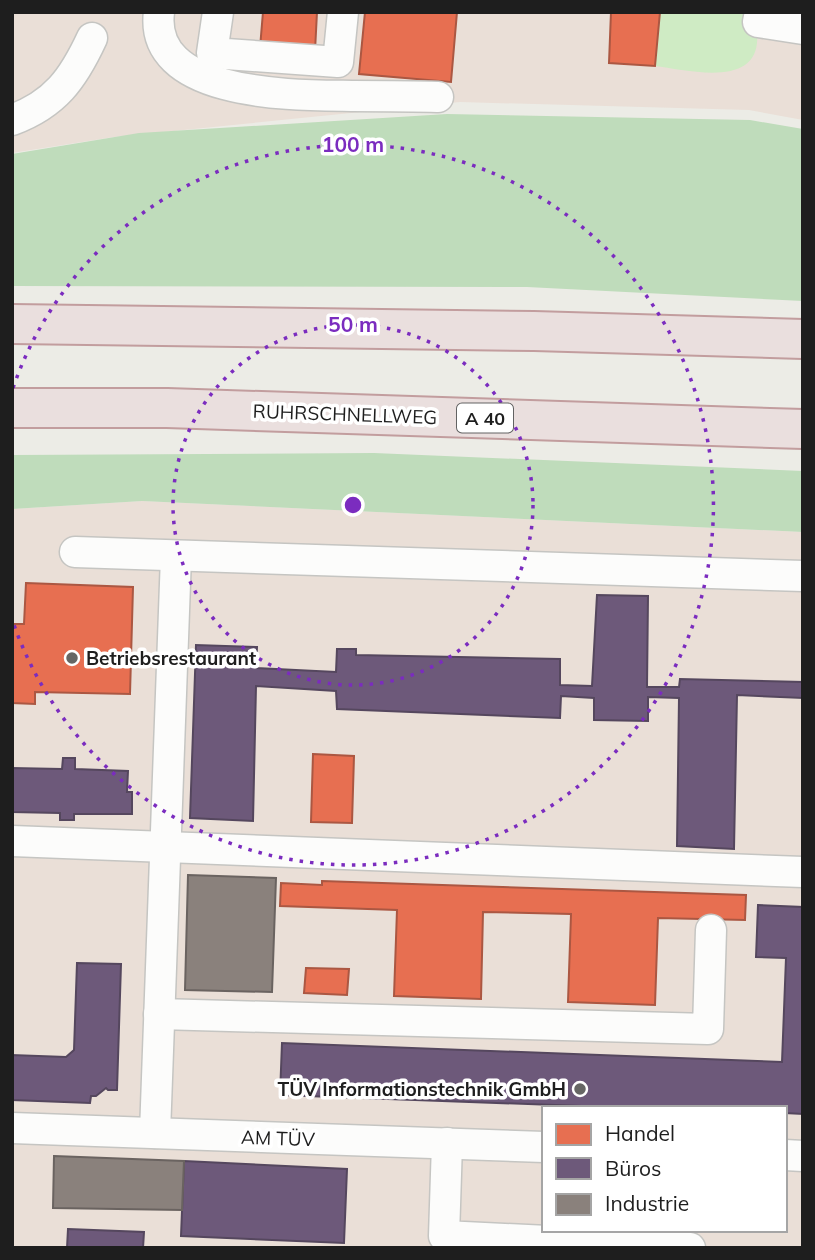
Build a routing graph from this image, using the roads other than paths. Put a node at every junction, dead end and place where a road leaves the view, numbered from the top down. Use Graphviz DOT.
graph roads {
  1 [pos="159,12"];
  2 [pos="218,12"];
  3 [pos="343,12"];
  4 [pos="760,12"];
  5 [pos="803,29"];
  6 [pos="92,38"];
  7 [pos="167,51"];
  8 [pos="212,53"];
  9 [pos="438,97"];
  10 [pos="12,120"];
  11 [pos="12,324"];
  12 [pos="803,339"];
  13 [pos="12,408"];
  14 [pos="803,429"];
  15 [pos="75,552"];
  16 [pos="176,556"];
  17 [pos="803,576"];
  18 [pos="12,841"];
  19 [pos="165,847"];
  20 [pos="803,872"];
  21 [pos="711,930"];
  22 [pos="159,1014"];
  23 [pos="12,1128"];
  24 [pos="155,1133"];
  25 [pos="447,1143"];
  26 [pos="542,1147"];
  27 [pos="677,1247"];
  28 [pos="690,1248"];
  1 -- 7 [label="lane"];
  2 -- 8 [label="lane"];
  3 -- 8 [label="lane"];
  4 -- 5 [label="lane"];
  6 -- 10 [label="lane"];
  7 -- 8 [label="lane"];
  7 -- 9 [label="lane"];
  11 -- 12 [label="highway"];
  13 -- 14 [label="highway, RUHRSCHNELLWEG / A 40"];
  15 -- 16 [label="lane"];
  16 -- 17 [label="lane"];
  16 -- 19 [label="lane"];
  18 -- 19 [label="lane"];
  19 -- 20 [label="lane"];
  19 -- 22 [label="lane"];
  21 -- 22 [label="lane"];
  22 -- 24 [label="lane"];
  23 -- 24 [label="lane, AM TÜV"];
  24 -- 25 [label="lane, AM TÜV"];
  25 -- 26 [label="lane, AM TÜV"];
  25 -- 27 [label="lane"];
  27 -- 28 [label="lane"];
}
